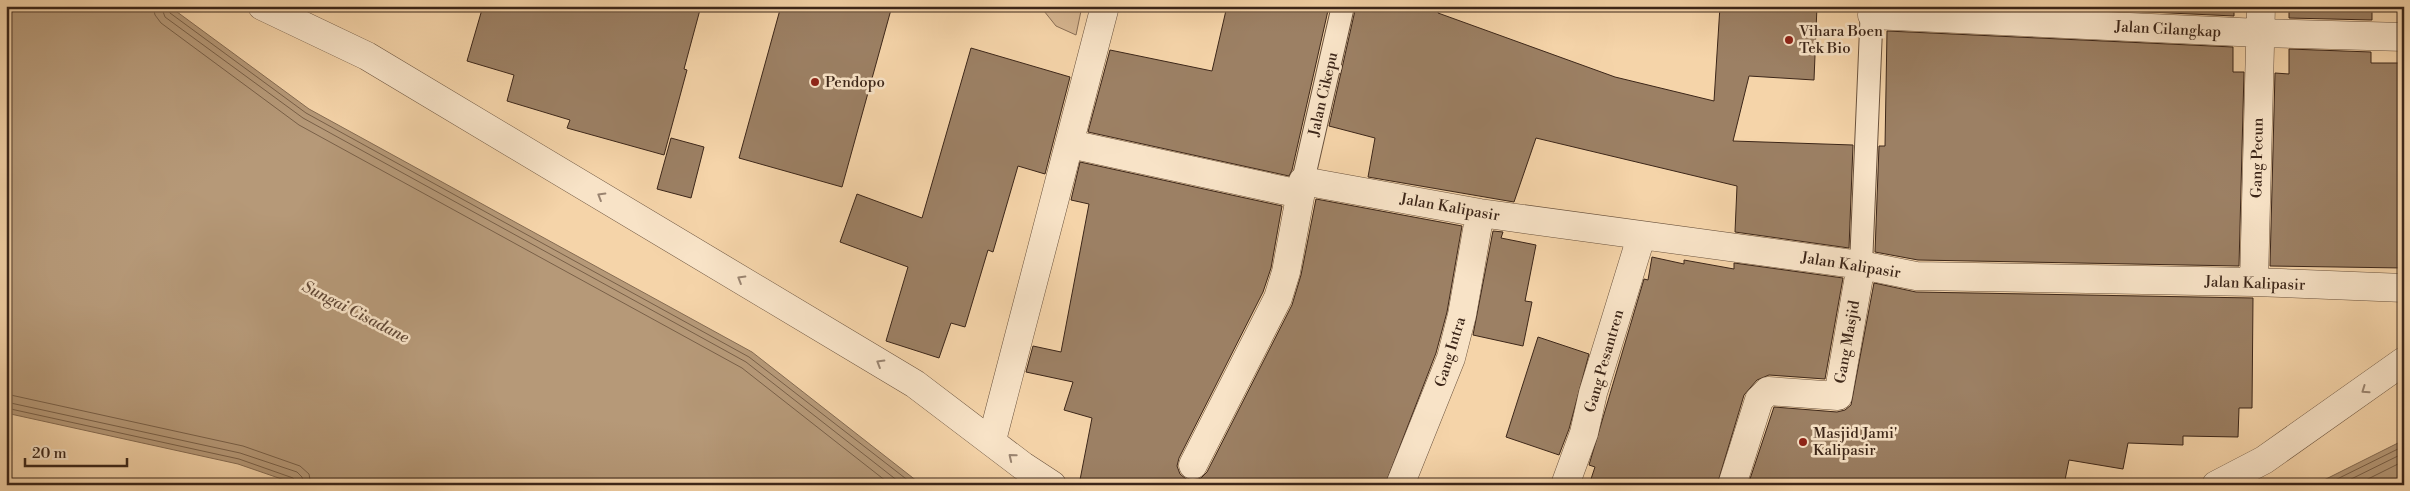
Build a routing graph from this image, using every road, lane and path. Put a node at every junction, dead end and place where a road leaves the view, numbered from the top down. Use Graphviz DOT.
graph roads {
  1 [pos="262,6"];
  2 [pos="1105,6"];
  3 [pos="1343,6"];
  4 [pos="2261,6"];
  5 [pos="1872,11"];
  6 [pos="2260,33"];
  7 [pos="2404,37"];
  8 [pos="1070,144"];
  9 [pos="1302,188"];
  10 [pos="1480,213"];
  11 [pos="1641,237"];
  12 [pos="1861,265"];
  13 [pos="2254,282"];
  14 [pos="2404,288"];
  15 [pos="2404,361"];
  16 [pos="992,440"];
  17 [pos="1193,466"];
  18 [pos="1052,485"];
  19 [pos="1400,485"];
  20 [pos="1565,485"];
  21 [pos="1732,485"];
  22 [pos="2216,485"];
  16 -- 1 [label="street, one-way"];
  2 -- 8 [label="street"];
  3 -- 9 [label="street, Jalan Cikepu"];
  4 -- 6 [label="street, Gang Pecun"];
  5 -- 6 [label="street, Jalan Cilangkap"];
  5 -- 12 [label="street"];
  6 -- 7 [label="street, Jalan Cilangkap"];
  6 -- 13 [label="street, Gang Pecun"];
  8 -- 9 [label="street, Jalan Kalipasir"];
  8 -- 16 [label="street"];
  9 -- 10 [label="street, Jalan Kalipasir"];
  9 -- 17 [label="street"];
  10 -- 11 [label="street, Jalan Kalipasir"];
  10 -- 19 [label="street, Gang Intra"];
  11 -- 12 [label="street, Jalan Kalipasir"];
  11 -- 20 [label="street, Gang Pesantren"];
  12 -- 13 [label="street, Jalan Kalipasir"];
  12 -- 21 [label="street, Gang Masjid"];
  13 -- 14 [label="street, Jalan Kalipasir"];
  15 -- 22 [label="street, one-way"];
  18 -- 16 [label="street, one-way"];
}
